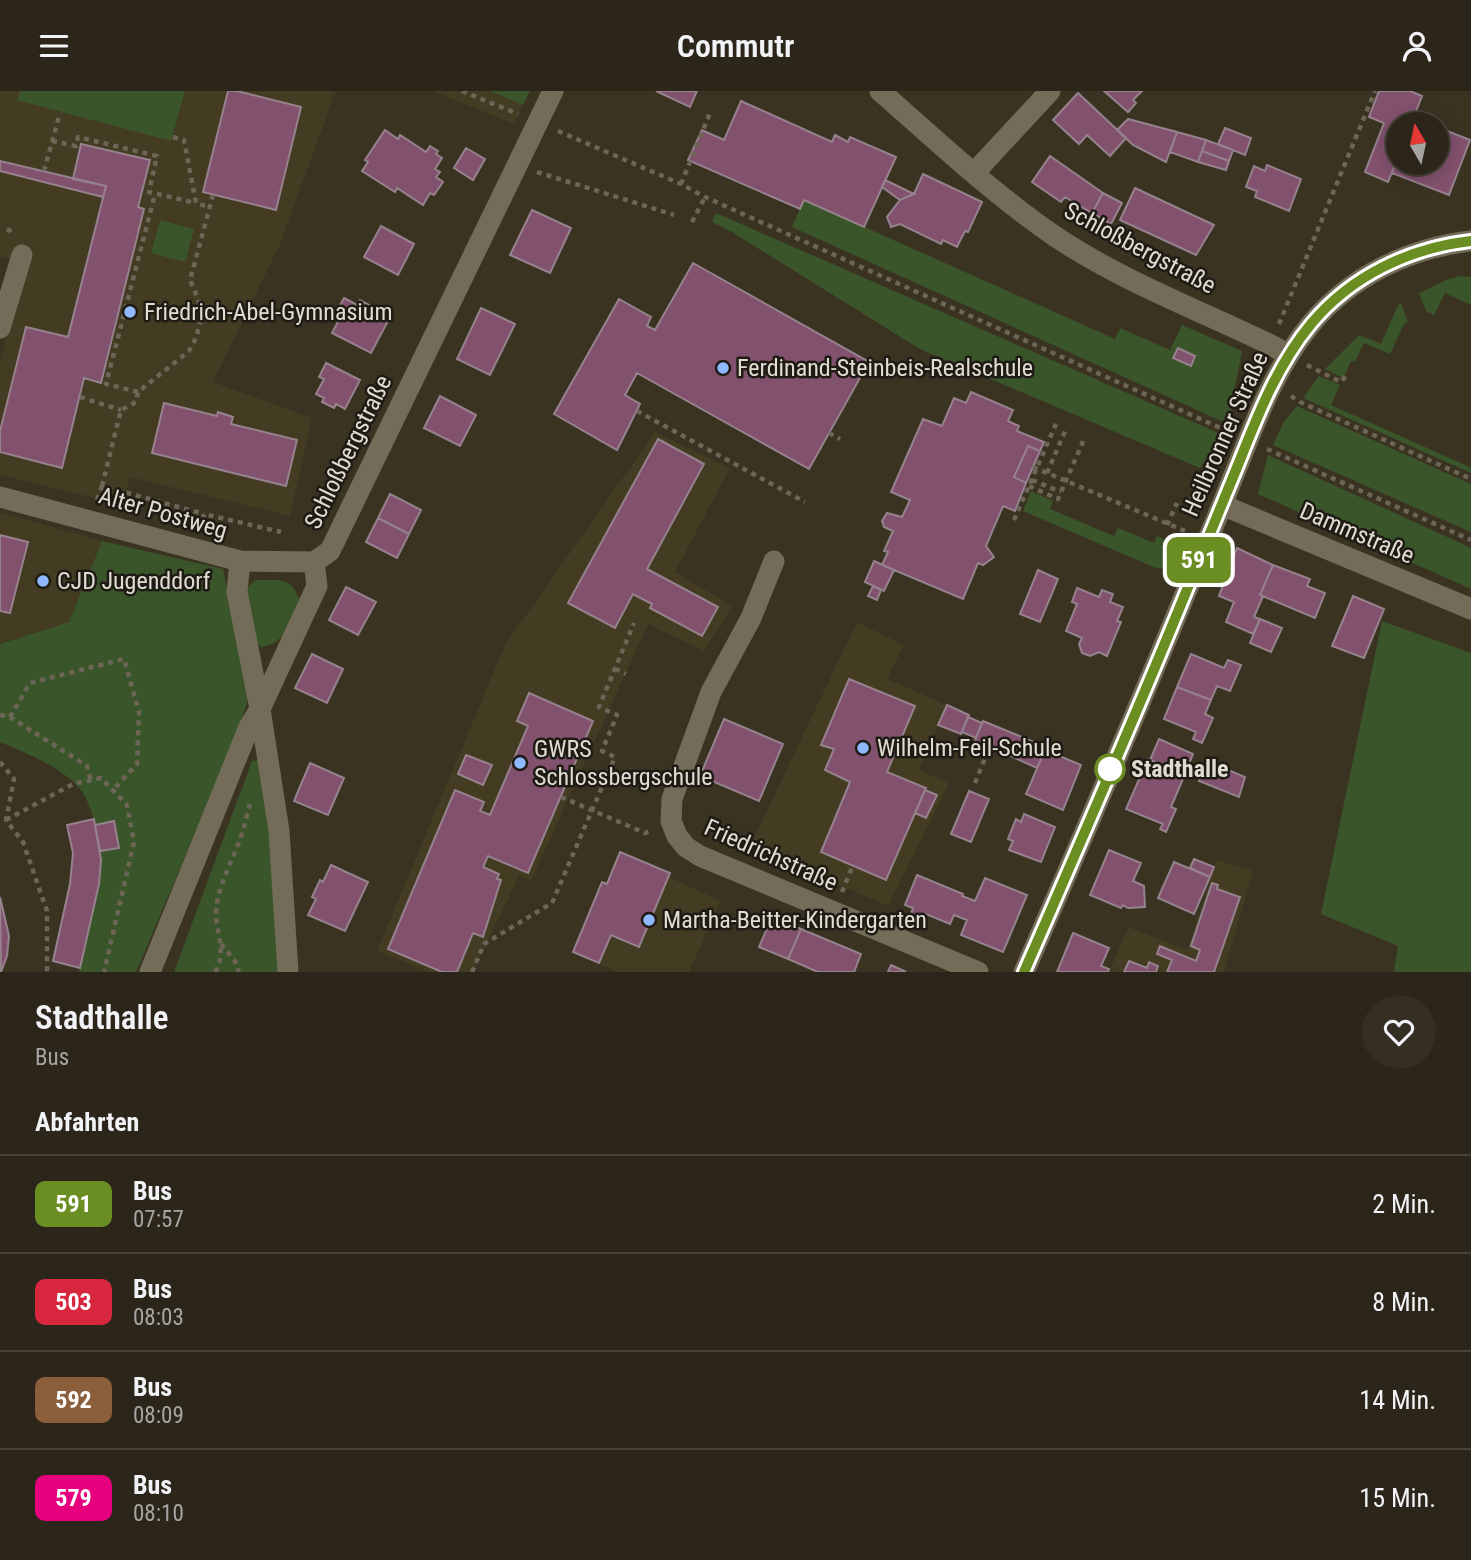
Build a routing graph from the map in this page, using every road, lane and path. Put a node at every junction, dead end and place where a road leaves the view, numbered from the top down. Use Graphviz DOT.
graph roads {
  1 [pos="462,91"];
  2 [pos="553,91"];
  3 [pos="880,91"];
  4 [pos="1050,91"];
  5 [pos="1375,91"];
  6 [pos="60,113"];
  7 [pos="710,113"];
  8 [pos="526,118"];
  9 [pos="550,128"];
  10 [pos="173,137"];
  11 [pos="52,141"];
  12 [pos="44,171"];
  13 [pos="536,172"];
  14 [pos="974,173"];
  15 [pos="681,184"];
  16 [pos="155,194"];
  17 [pos="213,195"];
  18 [pos="705,197"];
  19 [pos="197,203"];
  20 [pos="209,207"];
  21 [pos="674,215"];
  22 [pos="692,222"];
  23 [pos="1471,241"];
  24 [pos="22,255"];
  25 [pos="0,328"];
  26 [pos="1280,350"];
  27 [pos="1347,373"];
  28 [pos="138,392"];
  29 [pos="80,397"];
  30 [pos="1300,402"];
  31 [pos="121,410"];
  32 [pos="637,411"];
  33 [pos="1056,425"];
  34 [pos="1066,429"];
  35 [pos="1226,430"];
  36 [pos="829,433"];
  37 [pos="1085,437"];
  38 [pos="840,439"];
  39 [pos="1270,450"];
  40 [pos="1035,468"];
  41 [pos="1047,473"];
  42 [pos="1032,479"];
  43 [pos="1471,479"];
  44 [pos="1065,481"];
  45 [pos="102,486"];
  46 [pos="1029,486"];
  47 [pos="1061,492"];
  48 [pos="0,496"];
  49 [pos="805,502"];
  50 [pos="1177,503"];
  51 [pos="1222,505"];
  52 [pos="204,514"];
  53 [pos="88,519"];
  54 [pos="1014,520"];
  55 [pos="1167,525"];
  56 [pos="281,532"];
  57 [pos="1184,532"];
  58 [pos="1471,540"];
  59 [pos="195,550"];
  60 [pos="240,561"];
  61 [pos="774,561"];
  62 [pos="314,562"];
  63 [pos="1471,610"];
  64 [pos="634,623"];
  65 [pos="615,669"];
  66 [pos="626,674"];
  67 [pos="260,709"];
  68 [pos="0,715"];
  69 [pos="10,717"];
  70 [pos="990,746"];
  71 [pos="0,762"];
  72 [pos="91,781"];
  73 [pos="975,783"];
  74 [pos="113,790"];
  75 [pos="561,797"];
  76 [pos="252,798"];
  77 [pos="592,811"];
  78 [pos="6,820"];
  79 [pos="645,833"];
  80 [pos="221,944"];
  81 [pos="47,972"];
  82 [pos="104,972"];
  83 [pos="150,972"];
  84 [pos="215,972"];
  85 [pos="239,972"];
  86 [pos="288,972"];
  87 [pos="472,972"];
  88 [pos="978,972"];
  89 [pos="1024,972"];
  1 -- 8 [label="path"];
  2 -- 62 [label="street, Schloßbergstraße"];
  3 -- 14 [label="street, Schloßbergstraße"];
  4 -- 14 [label="street"];
  5 -- 26 [label="path"];
  6 -- 11 [label="path"];
  7 -- 15 [label="path"];
  9 -- 15 [label="path"];
  10 -- 19 [label="path"];
  11 -- 12 [label="path"];
  11 -- 16 [label="path"];
  13 -- 21 [label="path"];
  14 -- 26 [label="street, Schloßbergstraße"];
  15 -- 18 [label="path"];
  16 -- 19 [label="path"];
  16 -- 28 [label="path"];
  17 -- 20 [label="path"];
  18 -- 22 [label="path"];
  18 -- 35 [label="path"];
  19 -- 20 [label="path"];
  20 -- 28 [label="path"];
  23 -- 26 [label="street, Heilbronner Straße"];
  24 -- 25 [label="street"];
  26 -- 27 [label="path"];
  26 -- 51 [label="street, Heilbronner Straße"];
  28 -- 31 [label="path"];
  29 -- 31 [label="path"];
  30 -- 43 [label="path"];
  31 -- 45 [label="path"];
  32 -- 49 [label="path"];
  33 -- 40 [label="path"];
  34 -- 41 [label="path"];
  36 -- 38 [label="path"];
  37 -- 44 [label="path"];
  39 -- 58 [label="path"];
  40 -- 41 [label="path"];
  40 -- 42 [label="path"];
  41 -- 44 [label="path"];
  42 -- 46 [label="path"];
  42 -- 47 [label="path"];
  44 -- 47 [label="path"];
  44 -- 55 [label="path"];
  45 -- 52 [label="path"];
  45 -- 53 [label="path"];
  46 -- 47 [label="path"];
  46 -- 54 [label="path"];
  48 -- 53 [label="street, Alter Postweg"];
  50 -- 55 [label="path"];
  51 -- 63 [label="street, Dammstraße"];
  51 -- 89 [label="street, Heilbronner Straße"];
  52 -- 56 [label="path"];
  52 -- 59 [label="path"];
  53 -- 59 [label="street, Alter Postweg"];
  55 -- 57 [label="path"];
  59 -- 60 [label="street, Alter Postweg"];
  60 -- 62 [label="street, Alter Postweg"];
  60 -- 67 [label="street"];
  61 -- 88 [label="street, Friedrichstraße"];
  62 -- 67 [label="street, Schloßbergstraße"];
  64 -- 65 [label="path"];
  65 -- 66 [label="path"];
  65 -- 77 [label="path"];
  67 -- 83 [label="street, Schloßbergstraße"];
  67 -- 86 [label="street"];
  68 -- 69 [label="path"];
  69 -- 72 [label="path"];
  69 -- 74 [label="path"];
  70 -- 73 [label="path"];
  71 -- 78 [label="path"];
  72 -- 74 [label="path"];
  72 -- 78 [label="path"];
  74 -- 82 [label="path"];
  75 -- 77 [label="path"];
  76 -- 80 [label="path"];
  77 -- 79 [label="path"];
  77 -- 87 [label="path"];
  78 -- 81 [label="path"];
  80 -- 84 [label="path"];
  80 -- 85 [label="path"];
}
